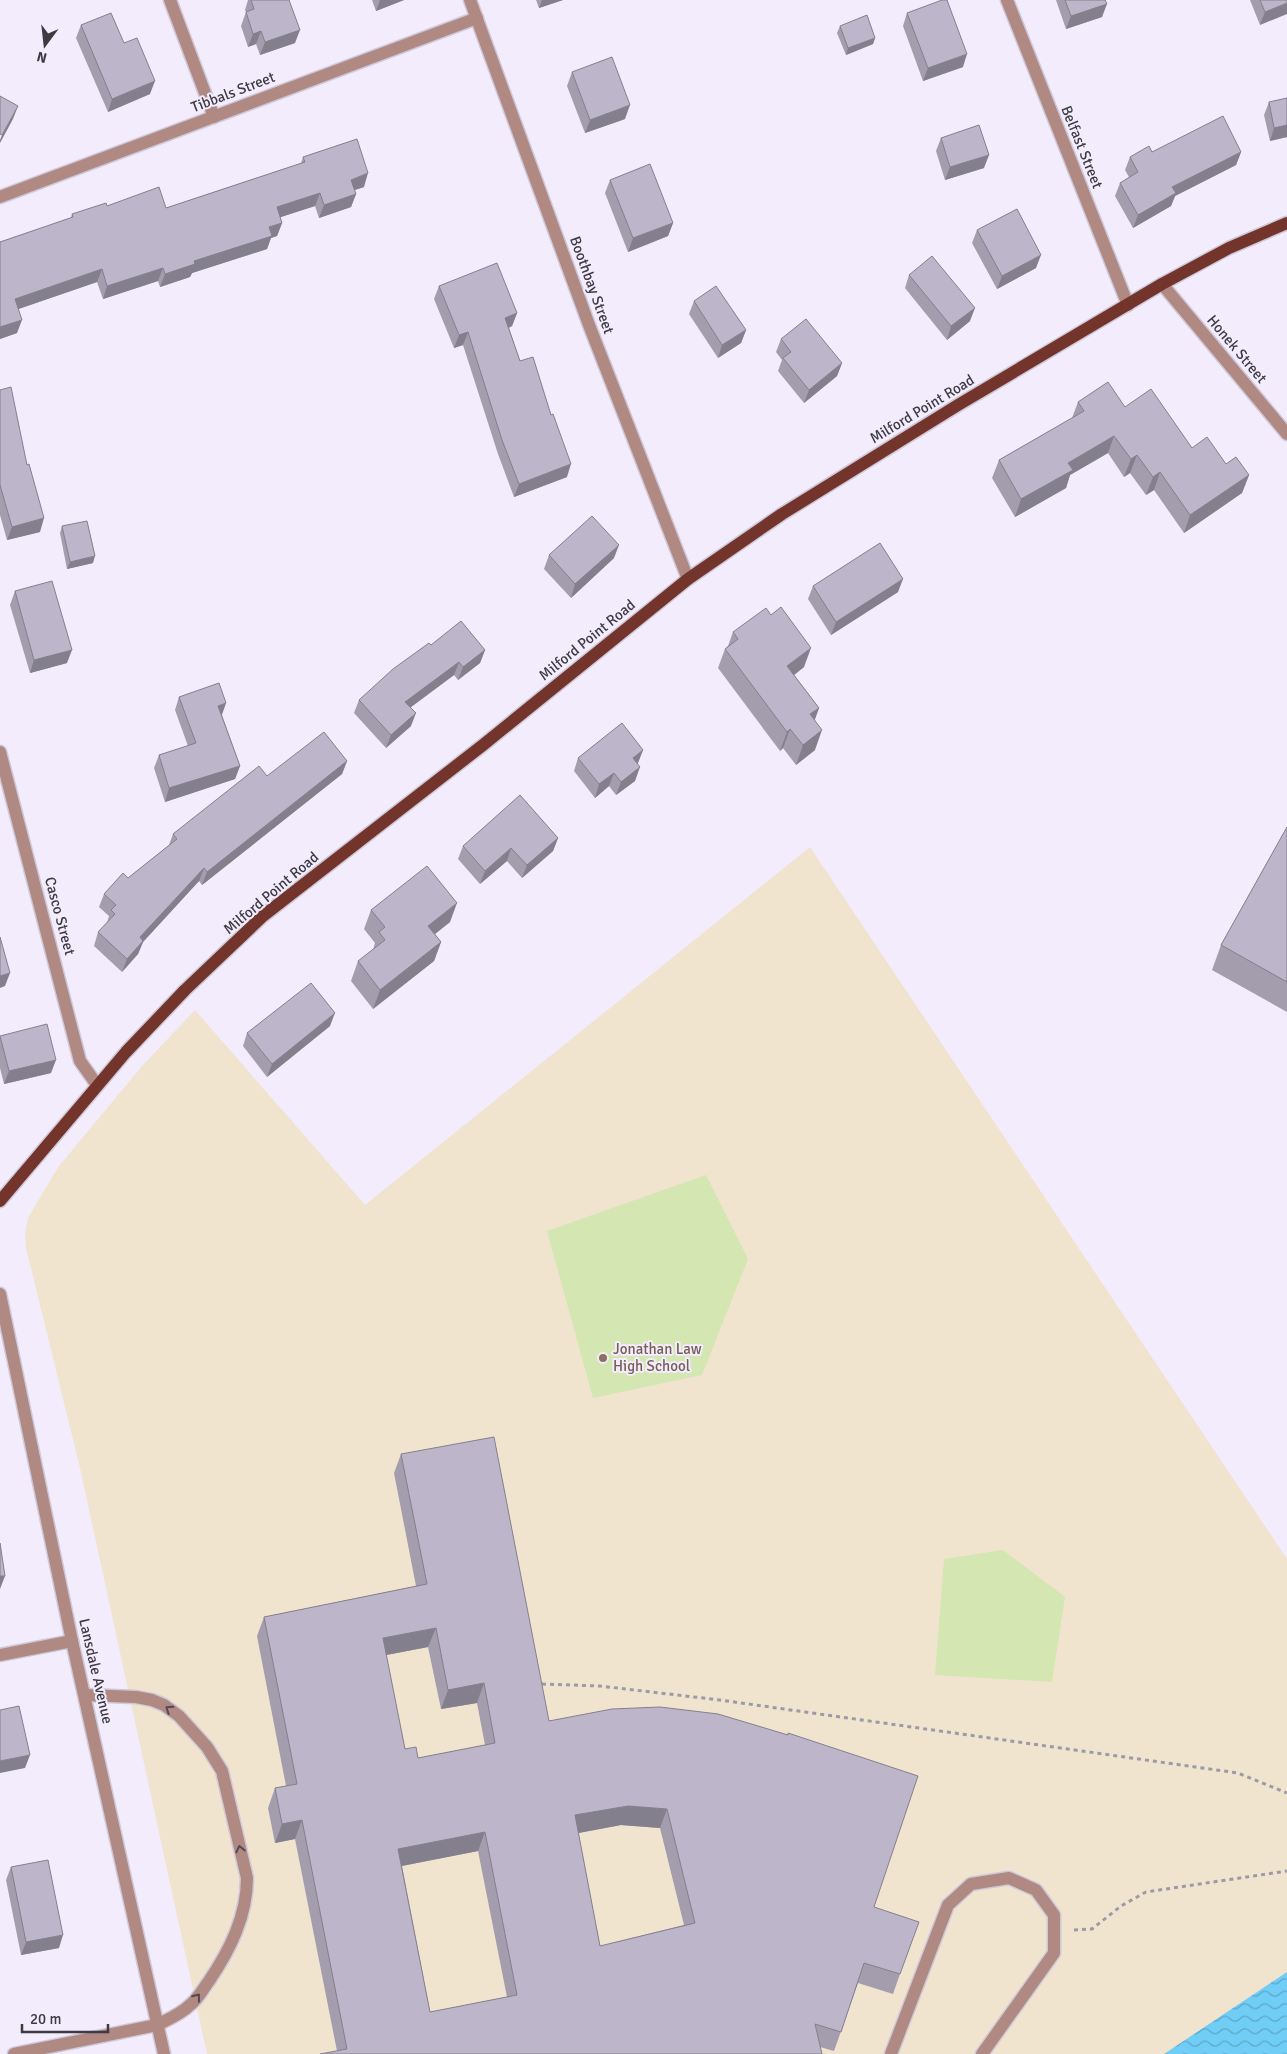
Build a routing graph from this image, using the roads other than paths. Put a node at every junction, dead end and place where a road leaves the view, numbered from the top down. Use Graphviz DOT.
graph roads {
  1 [pos="170,0"];
  2 [pos="470,0"];
  3 [pos="1007,0"];
  4 [pos="477,18"];
  5 [pos="214,117"];
  6 [pos="0,197"];
  7 [pos="1287,223"];
  8 [pos="1162,284"];
  9 [pos="1128,305"];
  10 [pos="1287,434"];
  11 [pos="688,579"];
  12 [pos="0,752"];
  13 [pos="97,1085"];
  14 [pos="0,1201"];
  15 [pos="0,1294"];
  16 [pos="72,1641"];
  17 [pos="0,1655"];
  18 [pos="85,1695"];
  19 [pos="157,2025"];
  20 [pos="14,2054"];
  21 [pos="164,2054"];
  22 [pos="891,2054"];
  23 [pos="982,2054"];
  1 -- 5 [label="street"];
  2 -- 4 [label="street, Boothbay Street"];
  3 -- 9 [label="street, Belfast Street"];
  4 -- 5 [label="street, Tibbals Street"];
  4 -- 11 [label="street, Boothbay Street"];
  5 -- 6 [label="street, Tibbals Street"];
  7 -- 8 [label="main road, Milford Point Road"];
  8 -- 9 [label="main road, Milford Point Road"];
  8 -- 10 [label="street, Honek Street"];
  9 -- 11 [label="main road, Milford Point Road"];
  11 -- 13 [label="main road, Milford Point Road"];
  12 -- 13 [label="street, Casco Street"];
  13 -- 14 [label="main road, Milford Point Road"];
  15 -- 16 [label="street, Lansdale Avenue"];
  16 -- 17 [label="street"];
  16 -- 18 [label="street, Lansdale Avenue"];
  18 -- 19 [label="street, Lansdale Avenue"];
  19 -- 18 [label="street, one-way"];
  19 -- 20 [label="street"];
  19 -- 21 [label="street, Lansdale Avenue"];
  22 -- 23 [label="street"];
}
